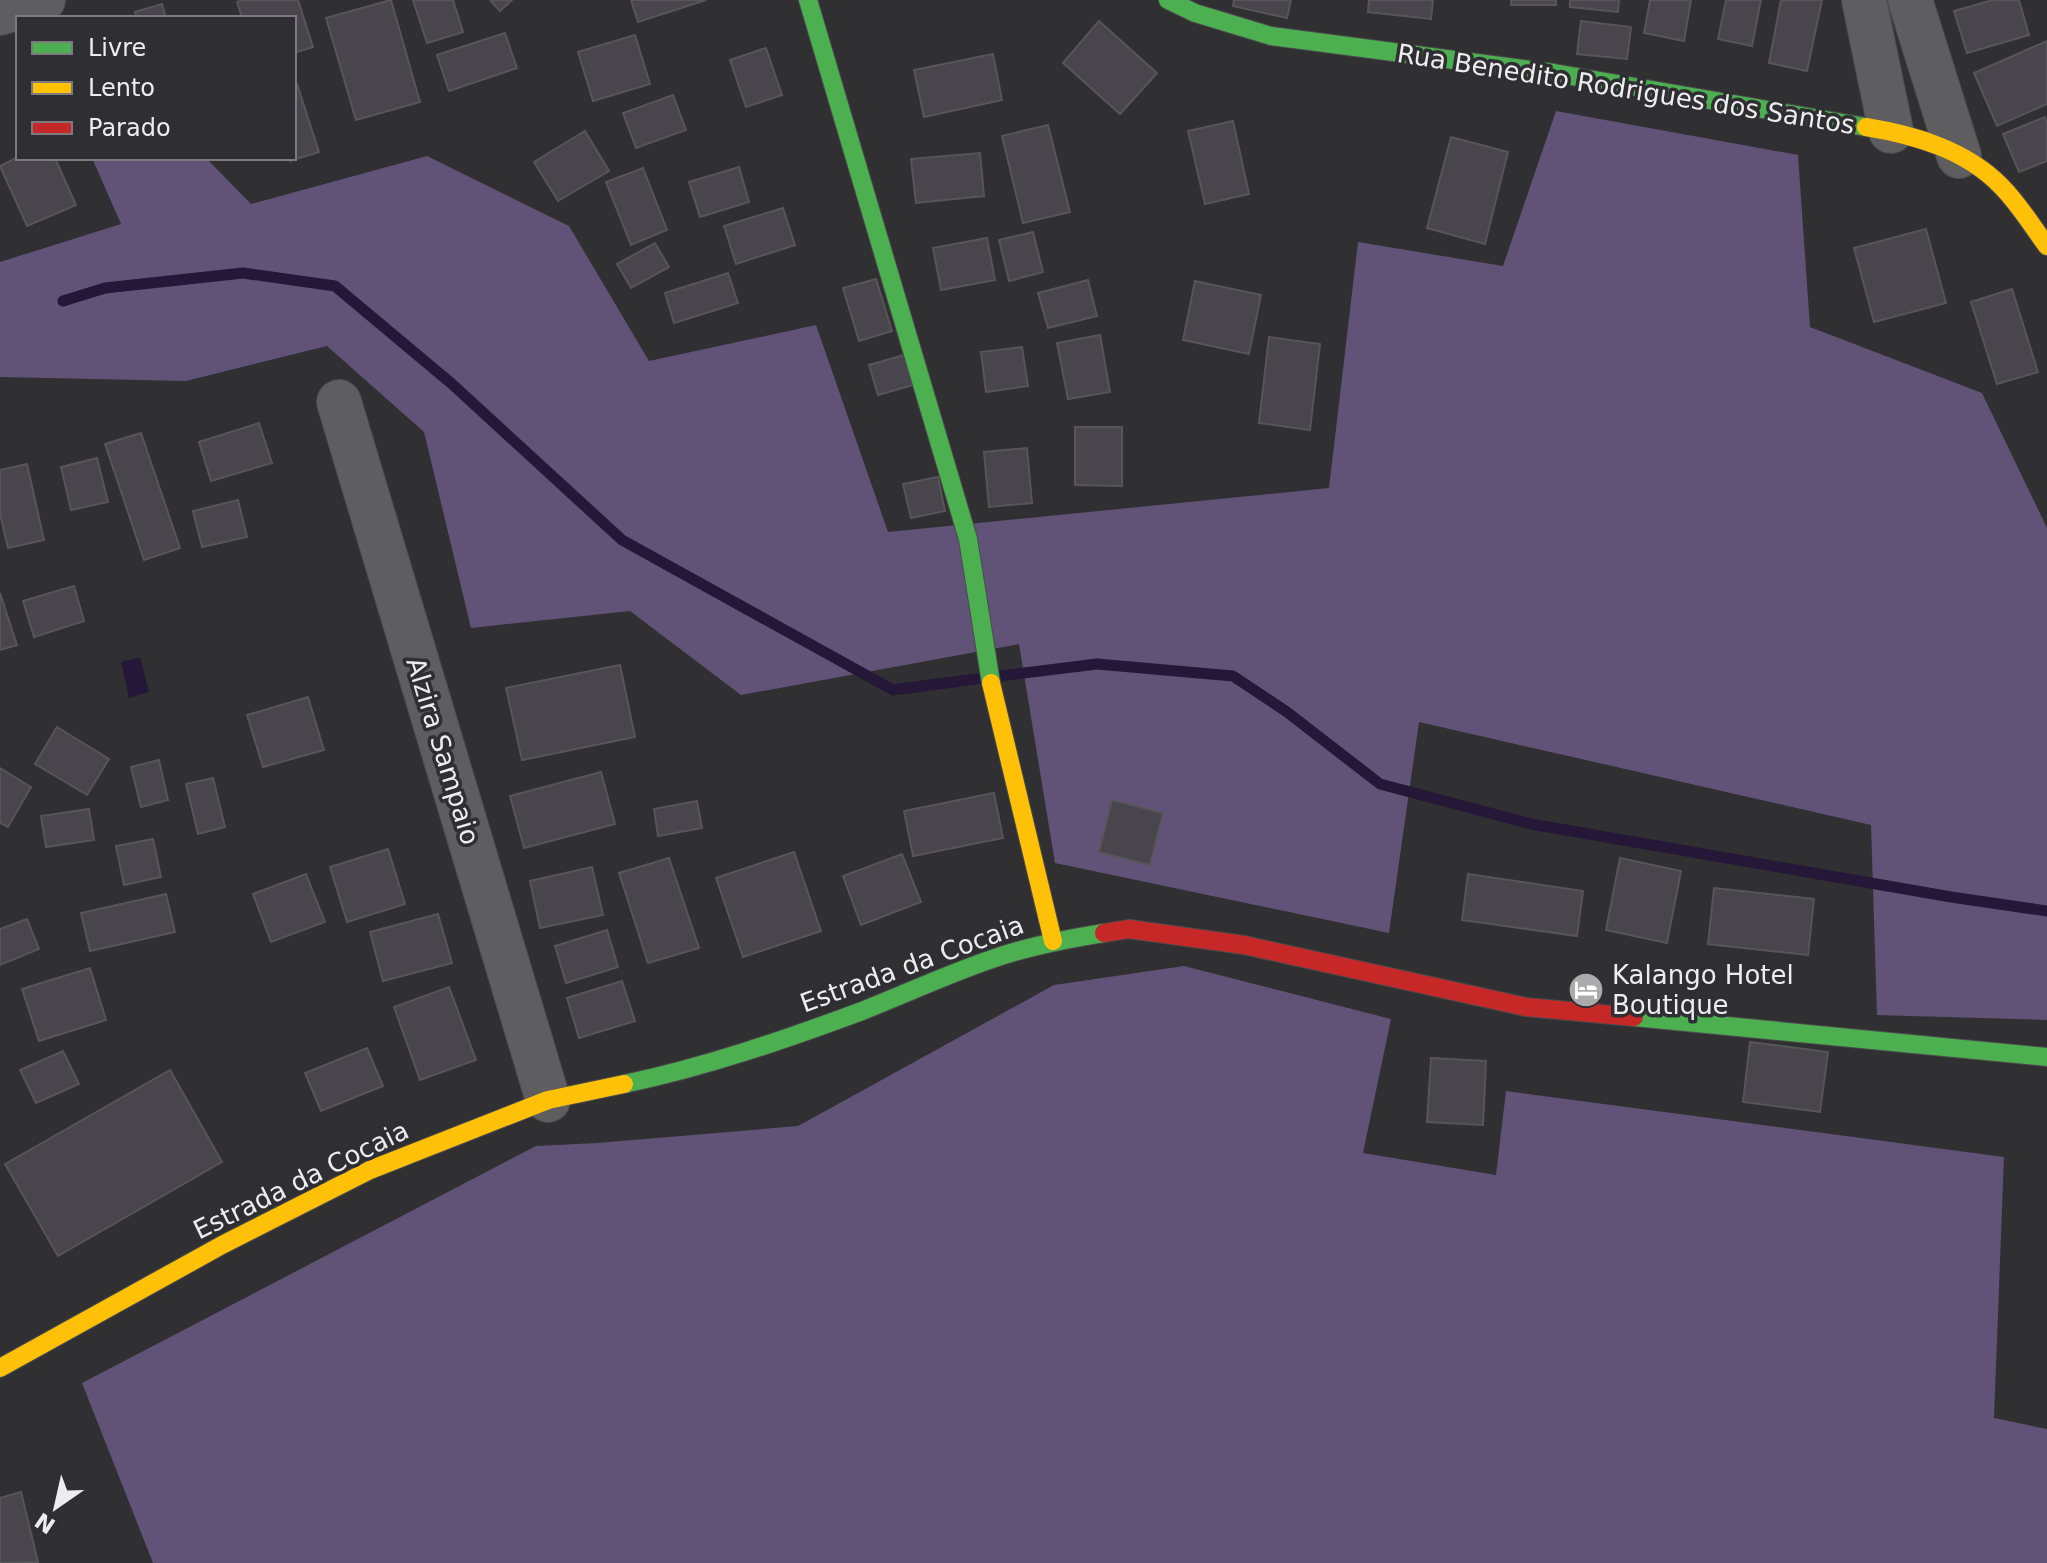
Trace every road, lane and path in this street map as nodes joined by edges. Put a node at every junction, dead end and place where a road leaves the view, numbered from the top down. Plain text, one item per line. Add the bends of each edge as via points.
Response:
1 (43, 0) edge
2 (808, 0) edge
3 (1168, 0) edge
4 (1864, 0) edge
5 (1910, 0) edge
6 (0, 13) edge
7 (1891, 131) junction
8 (1959, 156) junction
9 (2047, 246) edge
10 (339, 402) dead end
11 (1053, 941) junction
12 (2047, 1057) edge
13 (548, 1100) junction
14 (2, 1361) edge

1 - 6 street
2 - 11 street via 968,539 990,678
3 - 7 street, Rua Benedito Rodrigues dos Santos via 1271,36 1554,73
4 - 7 street
5 - 8 street
7 - 8 street, Rua Benedito Rodrigues dos Santos via 1936,143
8 - 9 street, Rua Benedito Rodrigues dos Santos via 2001,186
10 - 13 street, Alzira Sampaio
11 - 12 street, Estrada da Cocaia via 1129,929 1244,945 1526,1007
11 - 13 street, Estrada da Cocaia via 991,959 772,1044 671,1074
13 - 14 street, Estrada da Cocaia via 370,1170

